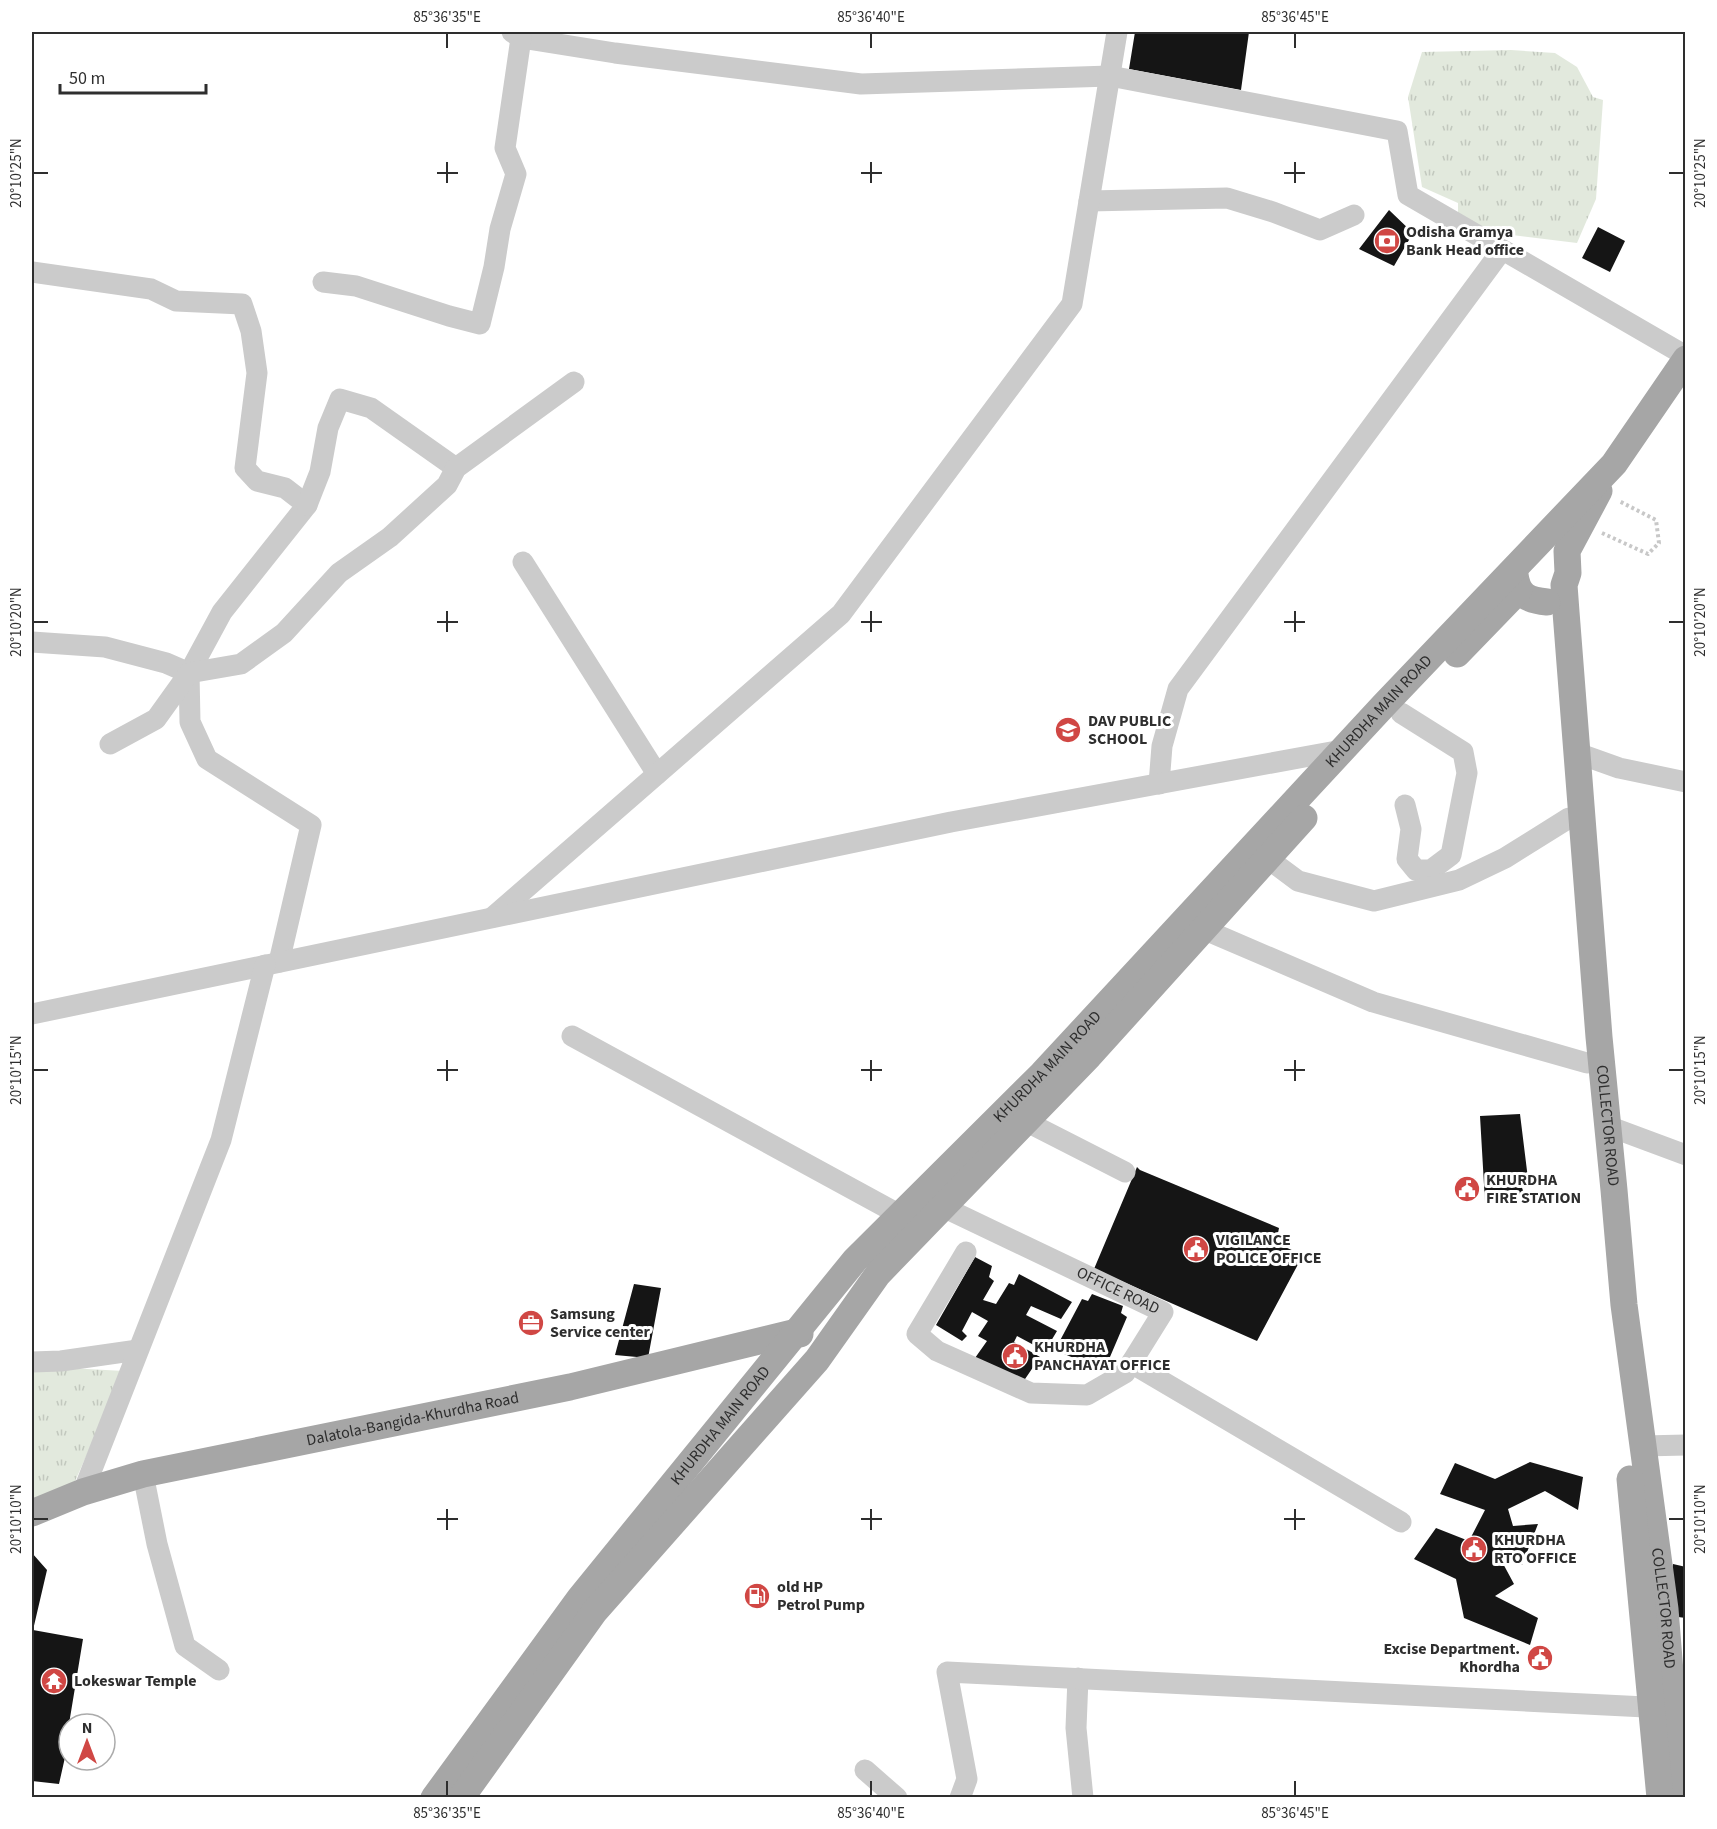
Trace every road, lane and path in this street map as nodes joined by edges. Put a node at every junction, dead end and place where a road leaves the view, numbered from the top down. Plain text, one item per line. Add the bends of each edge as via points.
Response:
1 (1117, 32) edge
2 (517, 35) edge
3 (1110, 76) junction
4 (1089, 201) junction
5 (1354, 215) dead end
6 (1502, 250) junction
7 (32, 272) edge
8 (323, 282) dead end
9 (1686, 357) edge
10 (574, 382) dead end
11 (1614, 464) junction
12 (456, 468) junction
13 (1611, 497) dead end
14 (308, 505) junction
15 (1581, 524) junction
16 (1537, 543) junction
17 (1566, 551) junction
18 (523, 562) dead end
19 (1518, 562) junction
20 (1519, 590) junction
21 (1556, 594) junction
22 (32, 642) edge
23 (189, 673) junction
24 (1401, 713) junction
25 (110, 744) dead end
26 (1342, 750) junction
27 (1577, 753) junction
28 (657, 774) junction
29 (1686, 782) edge
30 (1159, 784) junction
31 (1405, 805) dead end
32 (1569, 818) junction
33 (1267, 858) junction
34 (491, 918) junction
35 (1203, 929) junction
36 (272, 964) junction
37 (32, 1014) edge
38 (572, 1036) dead end
39 (1587, 1063) junction
40 (1025, 1121) junction
41 (1608, 1126) junction
42 (1686, 1155) edge
43 (1125, 1172) dead end
44 (1606, 1191) junction
45 (943, 1207) junction
46 (900, 1215) junction
47 (966, 1252) dead end
48 (796, 1332) junction
49 (138, 1350) junction
50 (824, 1350) junction
51 (32, 1362) edge
52 (1131, 1363) junction
53 (1686, 1444) edge
54 (1643, 1446) junction
55 (143, 1474) junction
56 (83, 1492) junction
57 (32, 1513) edge
58 (1401, 1522) dead end
59 (219, 1670) dead end
60 (1078, 1678) junction
61 (1662, 1708) junction
62 (865, 1770) dead end
63 (434, 1797) edge
64 (461, 1797) edge
65 (897, 1797) edge
66 (960, 1797) edge
67 (1083, 1797) edge
68 (1660, 1797) edge
69 (1680, 1797) edge

1 - 3 street
2 - 3 street via 615,54 861,84
2 - 8 street via 505,148 516,174 480,324 356,286
3 - 4 street
3 - 6 street via 1396,131 1407,195
4 - 5 street via 1227,198 1320,230
4 - 28 street via 1072,304 841,614
6 - 9 street
6 - 30 street via 1178,688 1162,746
7 - 14 street via 151,289 176,301 242,304 251,331 257,373 244,468 257,481 285,488
9 - 11 main road, KHURDHA MAIN ROAD
10 - 12 street
11 - 15 main road, COLLECTOR ROAD
11 - 16 main road, KHURDHA MAIN ROAD
12 - 14 street via 371,408 340,399 328,428 320,472
12 - 23 street via 447,485 390,537 339,573 284,633 241,664
13 - 15 path via 1656,520 1659,543 1648,554
14 - 23 street via 222,612
15 - 17 main road, COLLECTOR ROAD
16 - 17 main road via 1553,544
16 - 19 main road, KHURDHA MAIN ROAD
17 - 21 main road, COLLECTOR ROAD via 1568,573
18 - 28 street
19 - 20 main road via 1515,577
19 - 26 main road, KHURDHA MAIN ROAD
20 - 21 main road via 1530,600
20 - 24 main road, KHURDHA MAIN ROAD
21 - 27 main road, COLLECTOR ROAD
21 - 32 main road, COLLECTOR ROAD
22 - 23 street via 105,646
23 - 25 street via 156,719
23 - 36 street via 190,722 207,759 311,825
24 - 31 street via 1463,752 1467,773 1451,855 1431,870 1416,870 1407,859 1411,829
24 - 33 main road, KHURDHA MAIN ROAD
26 - 30 street
26 - 46 main road, KHURDHA MAIN ROAD via 1042,1074
27 - 29 street via 1619,768
27 - 41 main road, COLLECTOR ROAD
28 - 34 street
30 - 34 street via 951,822
32 - 33 street via 1459,880 1374,901 1298,881
32 - 39 main road, COLLECTOR ROAD
33 - 35 main road, KHURDHA MAIN ROAD
34 - 36 street
35 - 39 street via 1373,1002
35 - 40 main road, KHURDHA MAIN ROAD
36 - 37 street
36 - 49 street via 221,1140
38 - 46 street
39 - 44 main road, COLLECTOR ROAD
40 - 43 street
40 - 45 main road, KHURDHA MAIN ROAD
41 - 42 street
41 - 44 main road, COLLECTOR ROAD
44 - 54 main road, COLLECTOR ROAD
44 - 61 main road, COLLECTOR ROAD
45 - 50 main road, KHURDHA MAIN ROAD via 878,1274
45 - 52 street, OFFICE ROAD via 1163,1312
46 - 48 main road, KHURDHA MAIN ROAD via 855,1260
47 - 52 street, OFFICE ROAD via 917,1334 937,1351 1031,1393 1087,1395 1125,1373
48 - 50 main road
48 - 55 main road, Dalatola-Bangida-Khurdha Road via 570,1387
48 - 63 main road, KHURDHA MAIN ROAD via 580,1598
49 - 51 street
49 - 56 street
50 - 64 main road, KHURDHA MAIN ROAD via 595,1611
52 - 58 street
53 - 54 street
54 - 61 main road, COLLECTOR ROAD via 1665,1609
55 - 56 main road, Dalatola-Bangida-Khurdha Road
55 - 59 street via 185,1646
56 - 57 main road, Dalatola-Bangida-Khurdha Road
60 - 61 street
60 - 66 street via 947,1672 967,1779
60 - 67 street via 1076,1728
61 - 68 main road, COLLECTOR ROAD
61 - 69 main road, COLLECTOR ROAD
62 - 65 street

